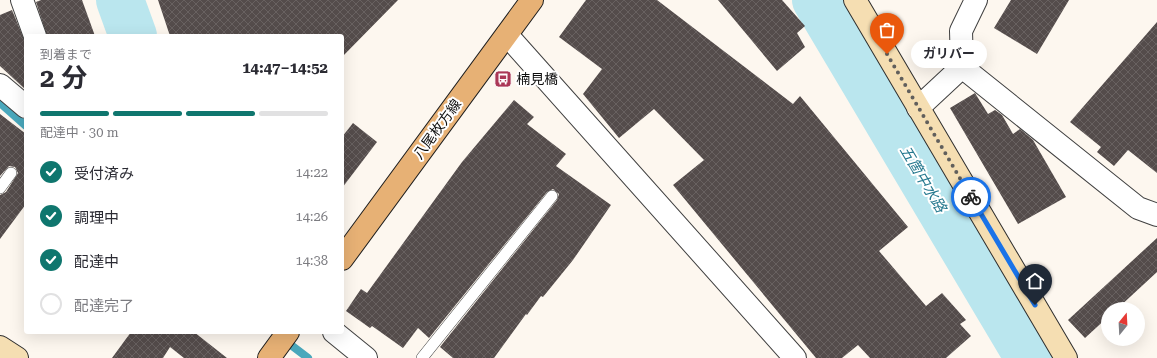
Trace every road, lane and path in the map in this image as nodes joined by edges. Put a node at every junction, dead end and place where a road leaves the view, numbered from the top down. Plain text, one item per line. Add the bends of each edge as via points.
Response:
1 (22, 0) edge
2 (532, 0) edge
3 (855, 0) edge
4 (976, 0) edge
5 (34, 34) edge
6 (507, 35) junction
7 (962, 67) junction
8 (0, 85) edge
9 (24, 105) edge
10 (918, 108) junction
11 (11, 173) dead end
12 (0, 188) edge
13 (552, 196) dead end
14 (1157, 215) edge
15 (344, 256) edge
16 (287, 334) edge
17 (336, 334) edge
18 (0, 347) edge
19 (271, 355) edge
20 (17, 358) edge
21 (366, 358) edge
22 (422, 358) edge
23 (795, 358) edge
24 (1066, 358) edge

1 - 5 street
2 - 6 main road, 八尾枚方線
3 - 10 main road
4 - 7 street via 961,31
6 - 15 main road, 八尾枚方線
6 - 23 street
7 - 10 street
7 - 14 street via 1138,208
8 - 9 street
10 - 24 main road
11 - 12 lane
13 - 22 lane
16 - 19 main road
17 - 21 street
18 - 20 main road

